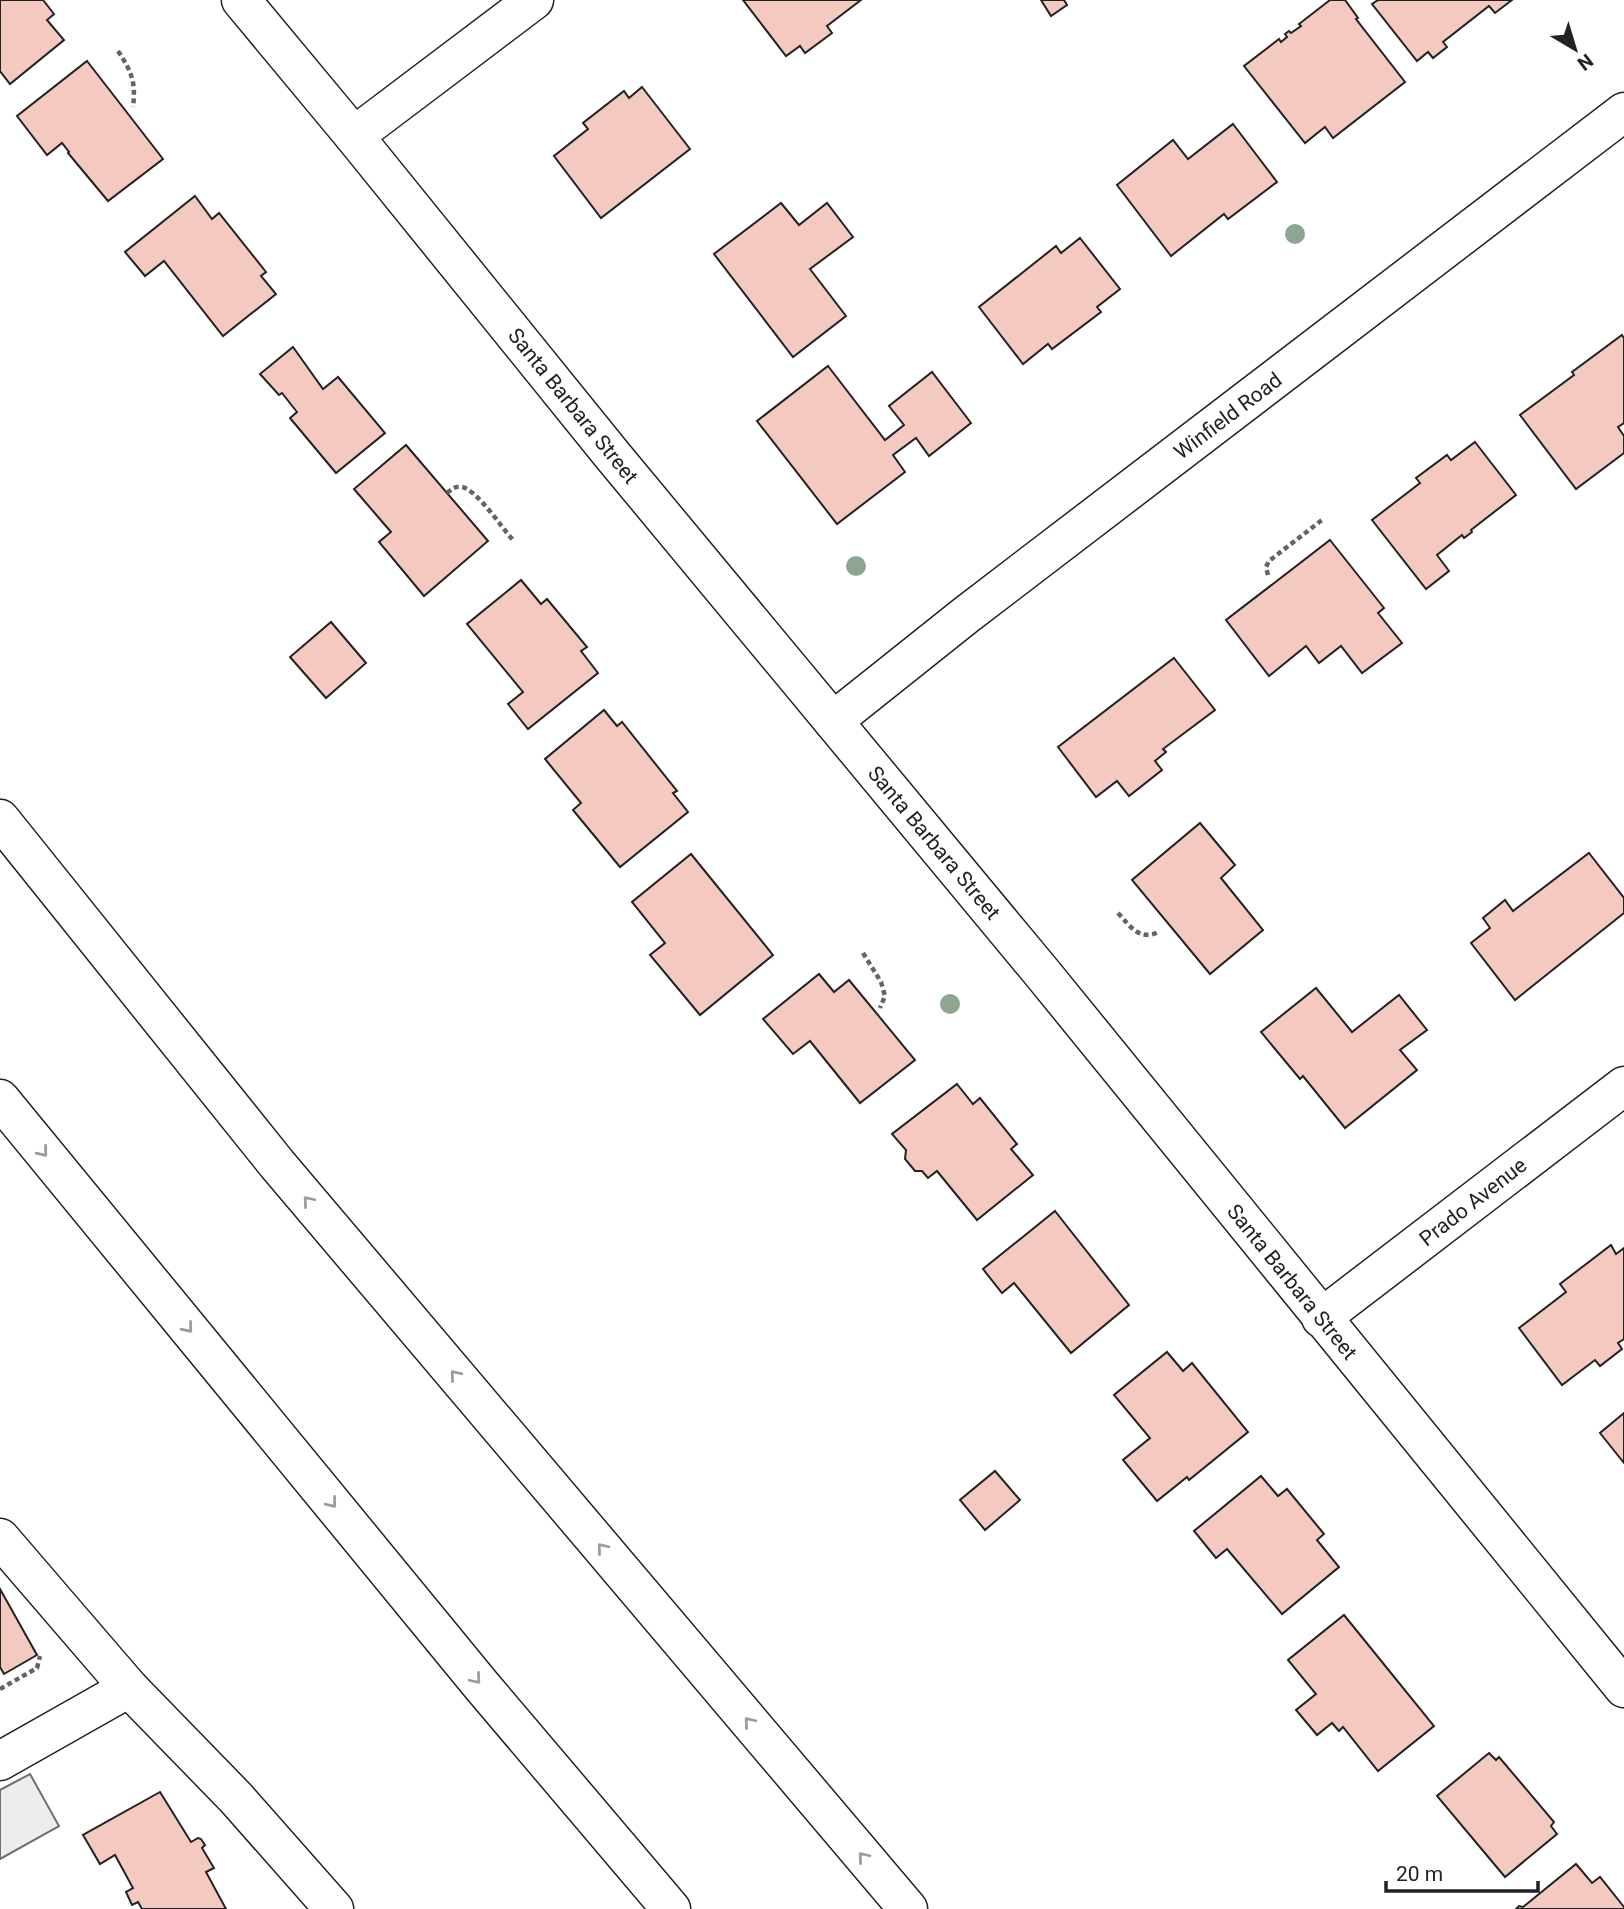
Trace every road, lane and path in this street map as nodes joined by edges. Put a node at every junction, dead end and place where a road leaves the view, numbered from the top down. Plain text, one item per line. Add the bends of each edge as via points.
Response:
1 (241, 0) edge
2 (534, 0) edge
3 (118, 51) dead end
4 (133, 107) dead end
5 (1624, 112) edge
6 (354, 136) junction
7 (447, 493) dead end
8 (1322, 520) dead end
9 (513, 540) dead end
10 (1268, 575) dead end
11 (833, 721) junction
12 (0, 819) edge
13 (1118, 913) dead end
14 (1159, 932) dead end
15 (863, 953) dead end
16 (880, 1008) dead end
17 (1624, 1086) edge
18 (0, 1099) edge
19 (1321, 1318) junction
20 (0, 1538) edge
21 (129, 1688) junction
22 (1624, 1688) edge
23 (0, 1760) edge
24 (334, 1909) edge
25 (671, 1909) edge
26 (908, 1909) edge

1 - 6 main road, Santa Barbara Street
2 - 6 main road
3 - 4 path via 133,78
5 - 11 main road, Winfield Road
6 - 11 main road, Santa Barbara Street
7 - 9 path via 466,488
8 - 10 path via 1269,561
11 - 19 main road, Santa Barbara Street
26 -> 12 main road via 277,1164
13 - 14 path via 1139,934 1149,937
15 - 16 path via 881,982 885,996
17 - 19 main road, Prado Avenue
18 -> 25 main road
19 - 22 main road, Santa Barbara Street
20 - 21 main road
21 - 23 main road
21 - 24 main road via 236,1798

